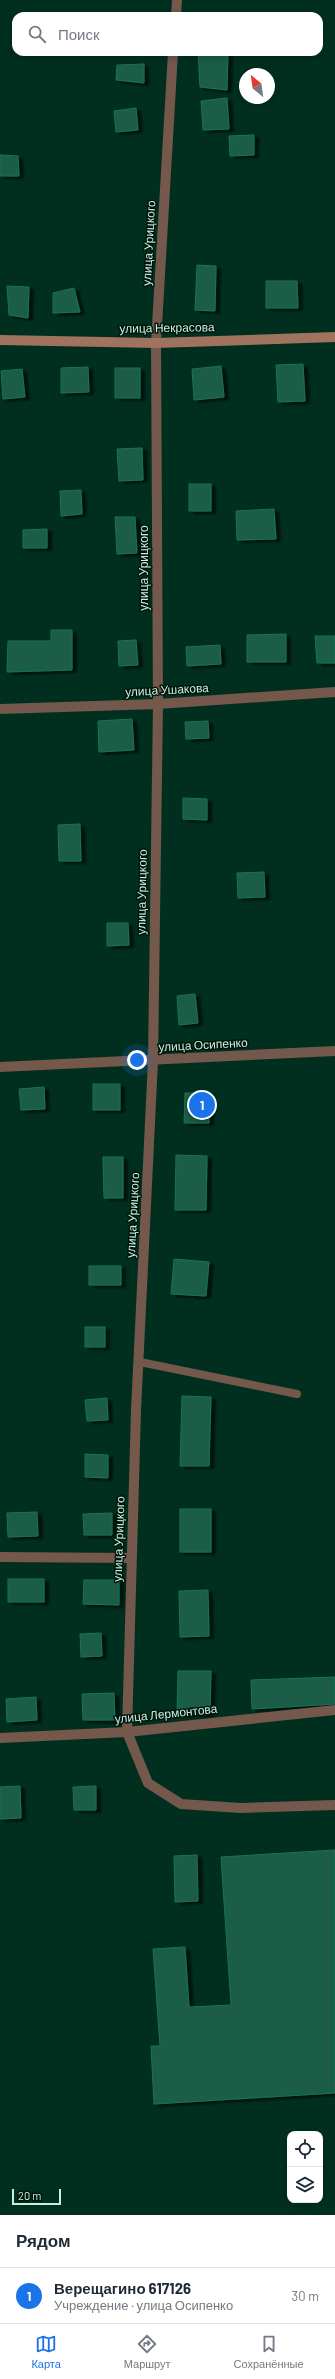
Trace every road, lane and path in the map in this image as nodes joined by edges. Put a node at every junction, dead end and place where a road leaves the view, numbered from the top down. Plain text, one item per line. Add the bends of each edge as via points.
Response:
1 (176, 0) edge
2 (176, 12) edge
3 (173, 56) edge
4 (335, 336) edge
5 (0, 340) edge
6 (156, 343) junction
7 (335, 692) edge
8 (158, 704) junction
9 (0, 709) edge
10 (335, 1051) edge
11 (153, 1061) junction
12 (0, 1067) edge
13 (140, 1362) junction
14 (297, 1394) dead end
15 (0, 1557) edge
16 (131, 1558) junction
17 (335, 1710) edge
18 (127, 1732) junction
19 (0, 1738) edge
20 (335, 1805) edge

1 - 2 street
3 - 6 street, улица Урицкого
4 - 6 street, улица Некрасова
5 - 6 street, улица Некрасова
6 - 8 street, улица Урицкого
7 - 8 street, улица Ушакова
8 - 9 street, улица Ушакова
8 - 11 street, улица Урицкого
10 - 11 street, улица Осипенко
11 - 12 street, улица Осипенко
11 - 13 street, улица Урицкого
13 - 14 lane
13 - 16 street, улица Урицкого
15 - 16 street
16 - 18 street, улица Урицкого
17 - 18 street, улица Лермонтова
18 - 19 street, улица Лермонтова
18 - 20 street via 148,1783 180,1804 240,1808

